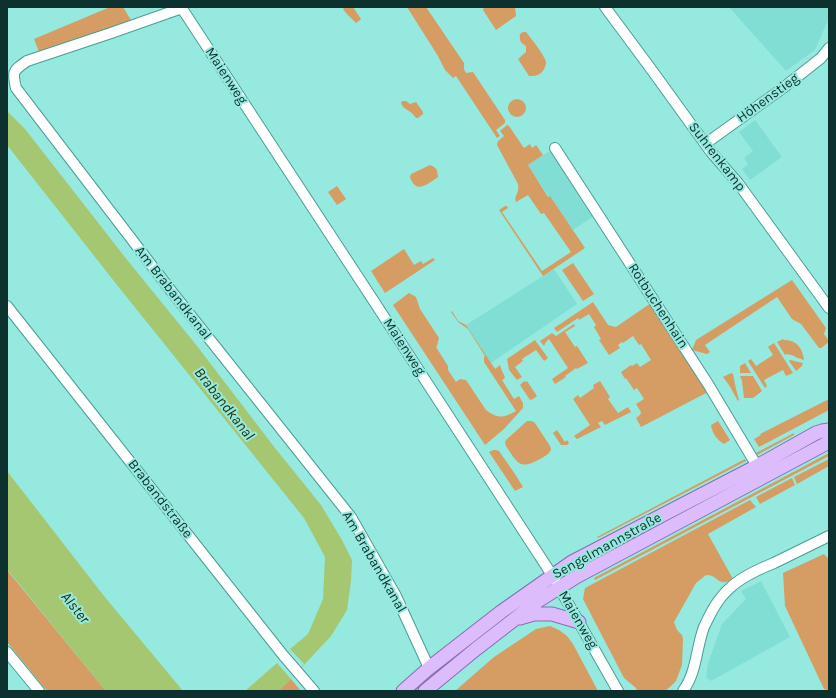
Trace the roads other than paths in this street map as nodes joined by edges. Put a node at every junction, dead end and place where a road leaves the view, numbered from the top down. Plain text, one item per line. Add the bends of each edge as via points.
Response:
1 (182, 7) edge
2 (605, 7) edge
3 (829, 48) edge
4 (705, 144) junction
5 (555, 148) dead end
6 (826, 297) edge
7 (7, 306) edge
8 (829, 308) edge
9 (829, 430) edge
10 (829, 442) edge
11 (758, 466) junction
12 (829, 536) edge
13 (552, 575) junction
14 (560, 587) junction
15 (516, 619) junction
16 (579, 622) junction
17 (7, 652) edge
18 (429, 668) junction
19 (39, 691) edge
20 (314, 691) edge
21 (403, 691) edge
22 (425, 691) edge
23 (618, 691) edge
24 (683, 691) edge

1 - 13 street, Maienweg
1 - 18 street, Am Brabandkanal via 26,61 13,75 16,88 172,292 351,517 396,596
2 - 4 street, Suhrenkamp
3 - 4 street, Höhenstieg via 821,58 784,88
4 - 6 street, Suhrenkamp
5 - 11 street, Rotbuchenhain via 712,389
6 - 8 street, Suhrenkamp
7 - 20 street, Brabandstraße
9 - 11 main road, Sengelmannstraße via 816,433
10 - 14 main road, Sengelmannstraße via 591,568
11 - 13 main road, Sengelmannstraße via 572,562
12 - 24 street via 762,568 732,586 713,608 704,629 691,676
13 - 14 street, Maienweg
13 - 18 main road, Sengelmannstraße
14 - 15 main road, Sengelmannstraße
14 - 16 street, Maienweg
15 - 16 main road via 534,614 552,614
15 - 22 main road, Sengelmannstraße
16 - 23 street, Maienweg
17 - 19 street
18 - 21 main road, Sengelmannstraße

